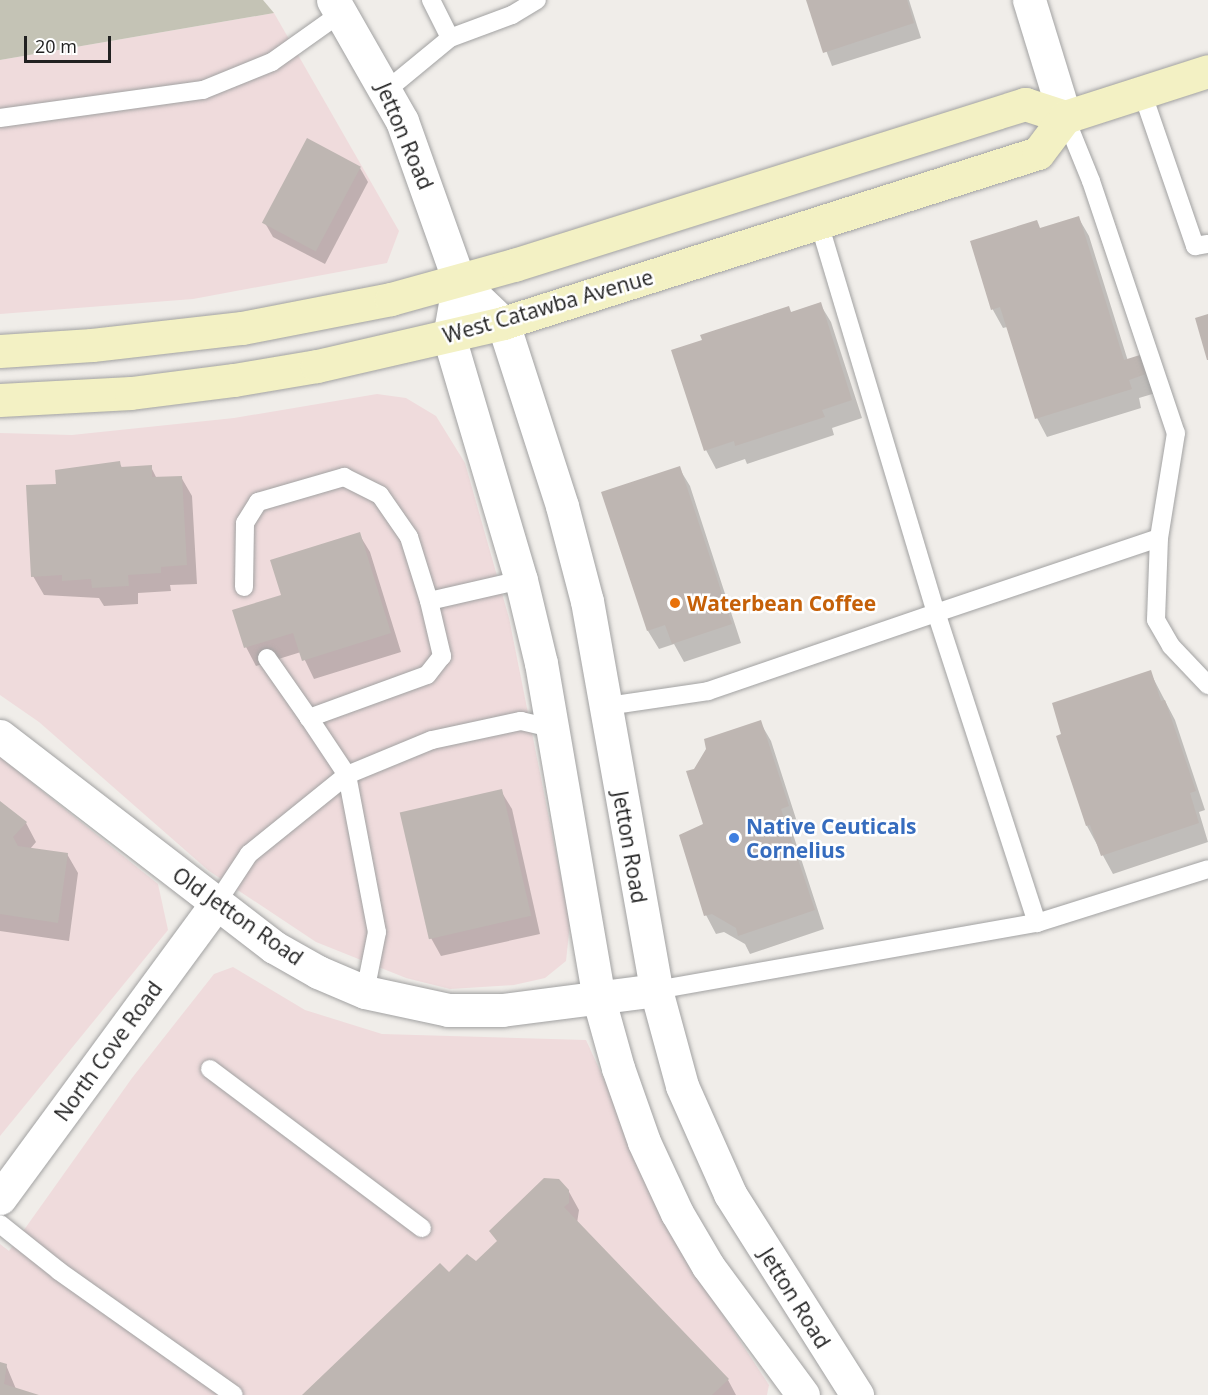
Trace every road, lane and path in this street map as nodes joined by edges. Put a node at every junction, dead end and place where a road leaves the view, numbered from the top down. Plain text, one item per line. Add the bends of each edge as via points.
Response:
1 (431, 0) edge
2 (537, 0) edge
3 (1029, 0) edge
4 (337, 7) edge
5 (450, 38) junction
6 (1208, 70) edge
7 (387, 90) junction
8 (1142, 92) junction
9 (1065, 117) junction
10 (0, 118) edge
11 (819, 224) junction
12 (1208, 244) edge
13 (459, 281) junction
14 (503, 323) junction
15 (449, 337) junction
16 (0, 351) edge
17 (0, 400) edge
18 (1159, 538) junction
19 (521, 580) junction
20 (244, 587) dead end
21 (429, 601) junction
22 (936, 613) junction
23 (267, 658) dead end
24 (1208, 685) edge
25 (607, 706) junction
26 (309, 718) junction
27 (552, 728) junction
28 (0, 736) edge
29 (347, 775) junction
30 (1208, 869) edge
31 (216, 904) junction
32 (1037, 923) junction
33 (656, 990) junction
34 (365, 992) junction
35 (599, 1000) junction
36 (210, 1069) dead end
37 (0, 1198) edge
38 (0, 1224) edge
39 (422, 1228) dead end
40 (234, 1395) edge
41 (803, 1395) edge
42 (856, 1395) edge

1 - 5 lane
2 - 5 lane via 513,15
3 - 9 street
4 - 7 street, Jetton Road
4 - 10 lane via 272,62 203,90
5 - 7 lane
6 - 8 main road
7 - 13 street, Jetton Road via 402,121
8 - 9 main road
8 - 12 lane via 1195,246
9 - 11 main road, West Catawba Avenue via 1038,153
9 - 13 main road via 1025,104
9 - 18 lane via 1091,181 1176,433
11 - 14 main road, West Catawba Avenue
11 - 22 lane
13 - 14 street, Jetton Road
13 - 15 street, Jetton Road
13 - 16 main road via 242,328
14 - 15 main road, West Catawba Avenue
14 - 25 street, Jetton Road via 562,506 587,601
15 - 17 main road, West Catawba Avenue via 234,380 131,393
15 - 19 street, Jetton Road
18 - 22 lane
18 - 24 lane via 1156,620 1170,646
19 - 21 lane
19 - 27 street, Jetton Road
20 - 21 lane via 245,523 258,502 344,477 380,495 410,537
21 - 26 lane via 442,656 428,675
22 - 25 lane via 708,691
22 - 32 lane
23 - 26 lane
25 - 33 street, Jetton Road
26 - 29 lane
27 - 29 lane via 521,721 432,740
27 - 35 street, Jetton Road
28 - 31 street, Old Jetton Road
29 - 31 lane via 249,854
29 - 34 lane via 377,932
30 - 32 lane
31 - 34 street, Old Jetton Road via 274,947
31 - 37 street, North Cove Road
32 - 33 lane
33 - 35 street, Old Jetton Road
33 - 42 street, Jetton Road via 682,1086 712,1158 771,1262
34 - 35 street, Old Jetton Road via 448,1010 502,1010
35 - 41 street, Jetton Road via 644,1142 677,1213 708,1266
36 - 39 lane
38 - 40 lane via 58,1271

